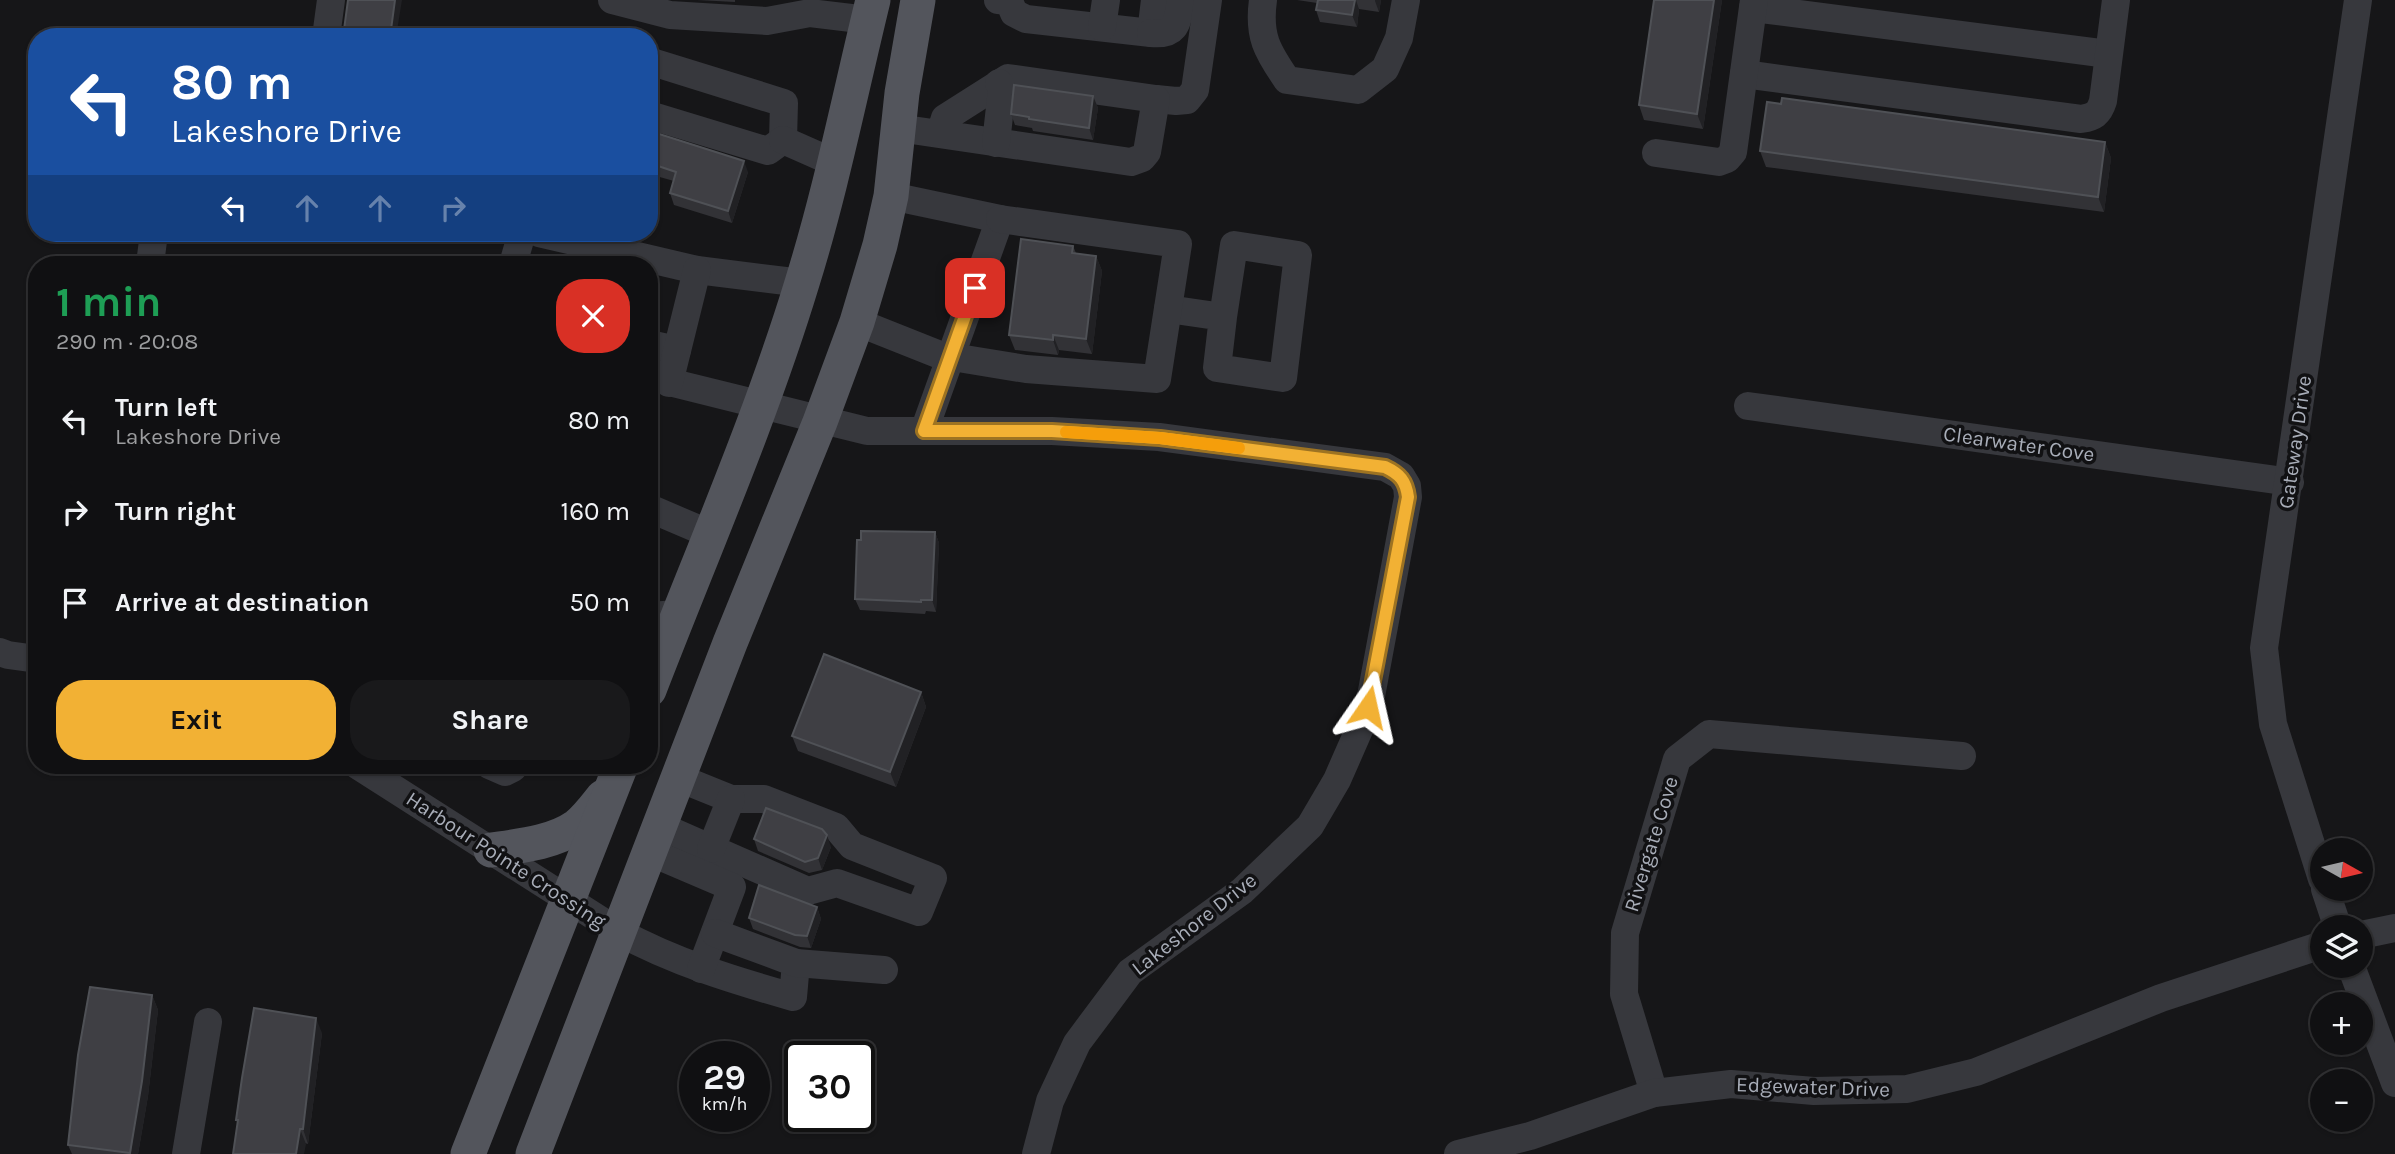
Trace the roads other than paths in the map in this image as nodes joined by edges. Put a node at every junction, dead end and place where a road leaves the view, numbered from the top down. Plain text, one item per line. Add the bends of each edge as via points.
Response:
1 (331, 0) edge
2 (612, 0) edge
3 (918, 0) edge
4 (1005, 0) edge
5 (1155, 0) edge
6 (1181, 0) edge
7 (1208, 0) edge
8 (1264, 0) edge
9 (1406, 0) edge
10 (2116, 0) edge
11 (2358, 0) edge
12 (1754, 4) edge
13 (769, 10) edge
14 (870, 10) edge
15 (1104, 14) edge
16 (327, 28) edge
17 (1151, 33) junction
18 (2108, 54) junction
19 (658, 64) edge
20 (1744, 74) junction
21 (999, 83) junction
22 (1156, 99) junction
23 (658, 118) edge
24 (898, 128) junction
25 (940, 134) junction
26 (783, 139) junction
27 (996, 143) junction
28 (1656, 153) dead end
29 (835, 163) junction
30 (891, 196) junction
31 (1000, 219) junction
32 (578, 242) edge
33 (638, 256) edge
34 (658, 261) edge
35 (697, 270) junction
36 (802, 283) junction
37 (1168, 309) junction
38 (1223, 317) junction
39 (857, 322) junction
40 (658, 346) edge
41 (677, 350) junction
42 (950, 357) junction
43 (659, 380) edge
44 (760, 406) junction
45 (1748, 406) dead end
46 (820, 422) junction
47 (924, 431) junction
48 (2290, 482) junction
49 (658, 513) edge
50 (710, 534) junction
51 (664, 615) edge
52 (658, 636) edge
53 (0, 652) edge
54 (28, 658) edge
55 (1962, 755) dead end
56 (371, 774) edge
57 (617, 774) edge
58 (679, 778) junction
59 (731, 799) junction
60 (655, 839) junction
61 (2310, 841) edge
62 (852, 846) junction
63 (711, 849) junction
64 (491, 850) junction
65 (837, 883) junction
66 (569, 899) junction
67 (2395, 928) edge
68 (619, 932) junction
69 (715, 933) junction
70 (2373, 933) edge
71 (2310, 949) edge
72 (796, 963) junction
73 (701, 969) junction
74 (884, 970) dead end
75 (2356, 978) edge
76 (208, 1022) dead end
77 (2395, 1083) edge
78 (1654, 1093) junction
79 (186, 1154) edge
80 (468, 1154) edge
81 (533, 1154) edge
82 (1036, 1154) edge
83 (1458, 1154) edge

1 - 16 street
2 - 13 street via 670,15
3 - 24 main road
4 - 15 street via 1014,13 1026,19
5 - 17 street
6 - 17 street via 1174,29
7 - 22 street via 1195,90 1187,100
8 - 9 street via 1261,18 1268,52 1287,80 1358,90 1385,69 1399,38
10 - 18 street
11 - 48 street, Gateway Drive
12 - 18 street
12 - 20 street
13 - 14 street
14 - 29 main road
15 - 17 street
18 - 20 street via 2100,112 2081,119
19 - 26 street via 784,103
20 - 28 street via 1733,152 1727,159 1719,162
21 - 22 street via 1008,78
21 - 25 street via 945,118
21 - 27 street
22 - 27 street via 1147,152 1131,162
23 - 26 street via 768,151
24 - 25 street
24 - 30 main road
25 - 27 street
26 - 29 street
29 - 36 main road
30 - 31 street
30 - 39 main road
31 - 37 street via 1178,244
31 - 42 street
32 - 33 street
34 - 35 street
35 - 36 street
35 - 41 street
36 - 44 main road
37 - 38 street
37 - 42 street via 1157,379 1026,369
38 - 38 street via 1217,368 1283,379 1298,255 1234,245
39 - 42 street
39 - 46 main road
40 - 41 street
41 - 43 street
42 - 47 street
43 - 44 street, Lakeshore Drive
44 - 46 street, Lakeshore Drive
44 - 50 main road
45 - 48 street, Clearwater Cove
46 - 47 street, Lakeshore Drive via 867,432
46 - 58 main road
47 - 82 street, Lakeshore Drive via 1052,431 1160,438 1385,467 1401,476 1407,486 1400,546 1368,707 1337,780 1310,826 1242,891 1130,972 1077,1043 1050,1101
48 - 61 street, Gateway Drive via 2264,648 2273,724
49 - 50 street
50 - 51 main road
51 - 52 main road
53 - 54 street
55 - 78 street, Rivergate Cove via 1709,734 1677,759 1625,933 1624,993
56 - 64 street, Harbour Pointe Crossing
57 - 64 main road via 592,811 569,831
57 - 66 main road
58 - 59 street
58 - 60 main road
59 - 62 street via 764,799 812,817 836,827
59 - 63 street
60 - 63 street
60 - 68 main road
60 - 69 street via 732,887
62 - 65 street
62 - 65 street via 933,878 924,901 919,912
63 - 65 street via 808,891
64 - 66 street, Harbour Pointe Crossing
66 - 68 street, Harbour Pointe Crossing
66 - 80 main road
67 - 70 street
68 - 73 street, Harbour Pointe Crossing
68 - 81 main road
69 - 72 street
69 - 73 street
71 - 78 street, Edgewater Drive via 2161,998 1976,1072 1907,1089 1814,1091 1731,1084
72 - 73 street, Harbour Pointe Crossing via 793,997
72 - 74 street
75 - 77 street
76 - 79 street
78 - 83 street, Edgewater Drive via 1530,1136

